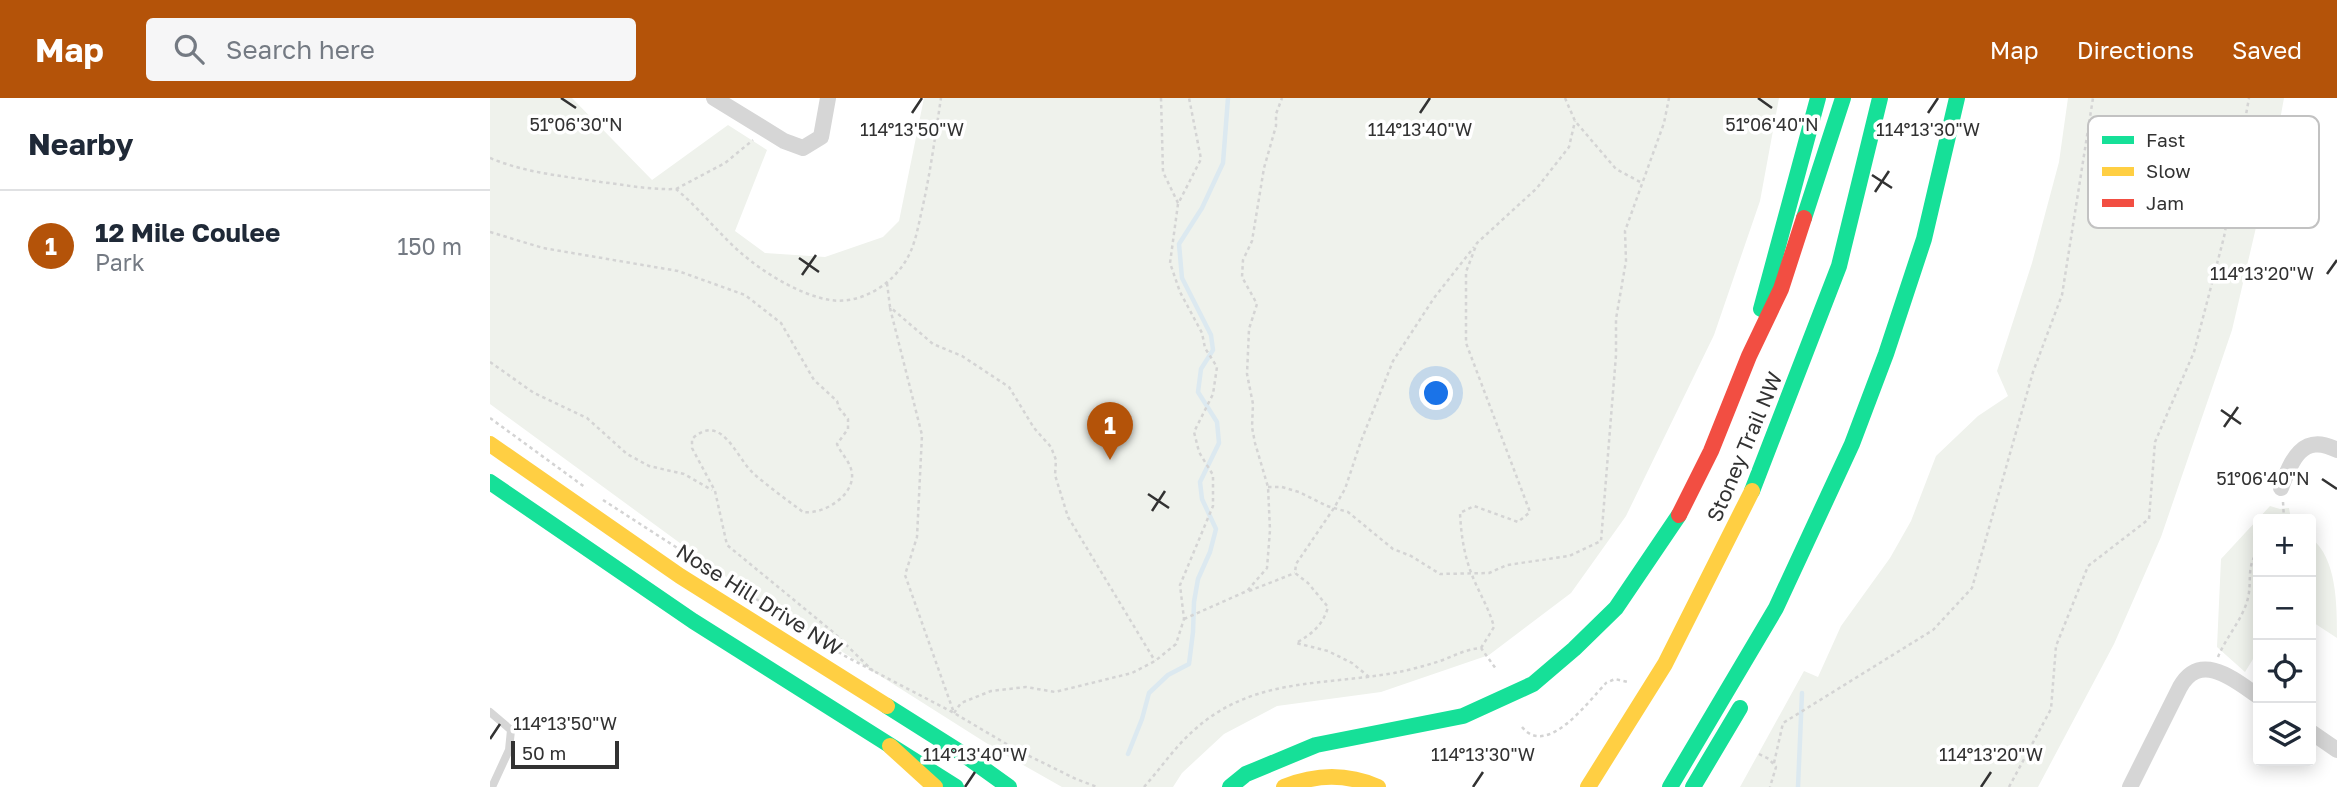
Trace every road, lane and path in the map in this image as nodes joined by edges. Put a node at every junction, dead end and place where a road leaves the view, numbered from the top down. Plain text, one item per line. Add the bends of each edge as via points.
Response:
1 (714, 98) edge
2 (828, 98) edge
3 (941, 98) edge
4 (1161, 98) edge
5 (1189, 98) edge
6 (1282, 98) edge
7 (1564, 98) edge
8 (1669, 98) edge
9 (1818, 98) edge
10 (1843, 98) edge
11 (1880, 98) edge
12 (1957, 98) edge
13 (2093, 98) edge
14 (2249, 98) edge
15 (2090, 116) edge
16 (2246, 116) edge
17 (1575, 121) junction
18 (764, 129) junction
19 (2088, 130) edge
20 (490, 158) edge
21 (1642, 183) junction
22 (676, 189) junction
23 (1178, 204) junction
24 (2226, 228) edge
25 (490, 232) edge
26 (1477, 243) junction
27 (887, 283) junction
28 (890, 307) junction
29 (1749, 356) junction
30 (490, 362) edge
31 (490, 418) edge
32 (490, 444) edge
33 (2337, 450) edge
34 (490, 482) edge
35 (586, 488) dead end
36 (1268, 488) junction
37 (2281, 488) dead end
38 (715, 491) junction
39 (597, 495) dead end
40 (1335, 508) junction
41 (2253, 560) edge
42 (1295, 573) junction
43 (1472, 575) junction
44 (1247, 591) junction
45 (1776, 608) junction
46 (1184, 619) junction
47 (1481, 649) junction
48 (1155, 661) junction
49 (1496, 669) dead end
50 (2214, 670) junction
51 (873, 671) junction
52 (1755, 674) dead end
53 (1369, 677) junction
54 (1628, 682) dead end
55 (2253, 693) edge
56 (1744, 700) dead end
57 (490, 712) edge
58 (954, 713) junction
59 (1522, 727) dead end
60 (2316, 735) edge
61 (890, 746) junction
62 (2337, 750) edge
63 (1759, 754) dead end
64 (1774, 763) junction
65 (492, 787) edge
66 (935, 787) edge
67 (956, 787) edge
68 (1009, 787) edge
69 (1097, 787) edge
70 (1144, 787) edge
71 (1230, 787) edge
72 (1284, 787) edge
73 (1378, 787) edge
74 (1588, 787) edge
75 (1670, 787) edge
76 (1693, 787) edge
77 (1770, 787) edge
78 (2009, 787) edge
79 (2130, 787) edge

1 - 18 street
2 - 18 street via 821,137 803,148
3 - 27 path via 911,252
4 - 23 path via 1164,172
5 - 23 path via 1201,159
6 - 36 path via 1242,277 1257,304 1249,330 1247,374 1252,427
7 - 17 path
8 - 21 path
9 - 29 main road
10 - 29 main road via 1781,289
11 - 74 main road, Stoney Trail NW via 1839,266 1756,482 1665,664
12 - 45 main road via 1923,239 1886,354 1852,444
13 - 15 path
14 - 16 path
17 - 21 path via 1616,169
17 - 26 path via 1569,147 1537,188
18 - 22 path via 725,163
19 - 64 path via 2062,295 2034,372 1972,588 1933,630 1783,723
20 - 22 path via 553,176
21 - 43 path via 1625,230 1601,541 1569,556
22 - 27 path via 741,253 812,295 831,300 860,298
23 - 46 path via 1170,263 1217,367 1213,394 1194,432 1199,452 1213,475 1213,506 1181,585
24 - 78 path via 2194,352 2155,442 2149,519 2088,566 2056,646 2051,709
25 - 38 path via 543,248 678,271 745,295 780,323 814,380 834,397 848,419 848,429 837,443 853,477 832,506 803,512 753,474 722,434 710,430 692,439 692,448
26 - 40 path via 1434,298 1394,361
26 - 43 path via 1466,272 1466,343 1530,512 1518,522 1474,506 1460,513
27 - 28 path
28 - 48 path via 933,344 962,356 1009,387 1051,447 1068,517
28 - 58 path via 922,435 917,537 905,575
29 - 71 main road via 1711,451 1669,531 1616,608 1533,684 1463,716 1316,745 1246,774
30 - 38 path via 534,393 587,418 627,454 649,466 684,474
31 - 35 path
32 - 68 main road, Nose Hill Drive NW via 680,576
33 - 37 street via 2321,444 2297,453
34 - 61 main road via 693,621
36 - 40 path via 1299,492
36 - 44 path via 1267,568
38 - 51 path via 727,545
39 - 51 path
40 - 42 path via 1296,564
40 - 43 path via 1348,512 1392,549 1440,574
41 - 50 path via 2245,608
42 - 44 path
42 - 53 path via 1328,607 1313,633 1296,643 1328,651
43 - 47 path via 1494,627
44 - 46 path
45 - 52 main road
45 - 75 main road
46 - 48 path via 1176,644
47 - 49 path
47 - 53 path
48 - 58 path via 1132,673 1055,692 1026,687 990,691 961,703
50 - 55 street
50 - 79 street via 2196,672 2183,681
51 - 58 path
53 - 70 path via 1292,684 1232,703 1191,733
54 - 59 path via 1615,679 1606,683 1551,735 1538,738
56 - 76 main road
57 - 65 lane via 511,730 509,750
58 - 69 path
60 - 62 street
61 - 66 main road
61 - 67 main road
63 - 64 path
64 - 77 path
72 - 73 main road via 1316,776 1347,776

